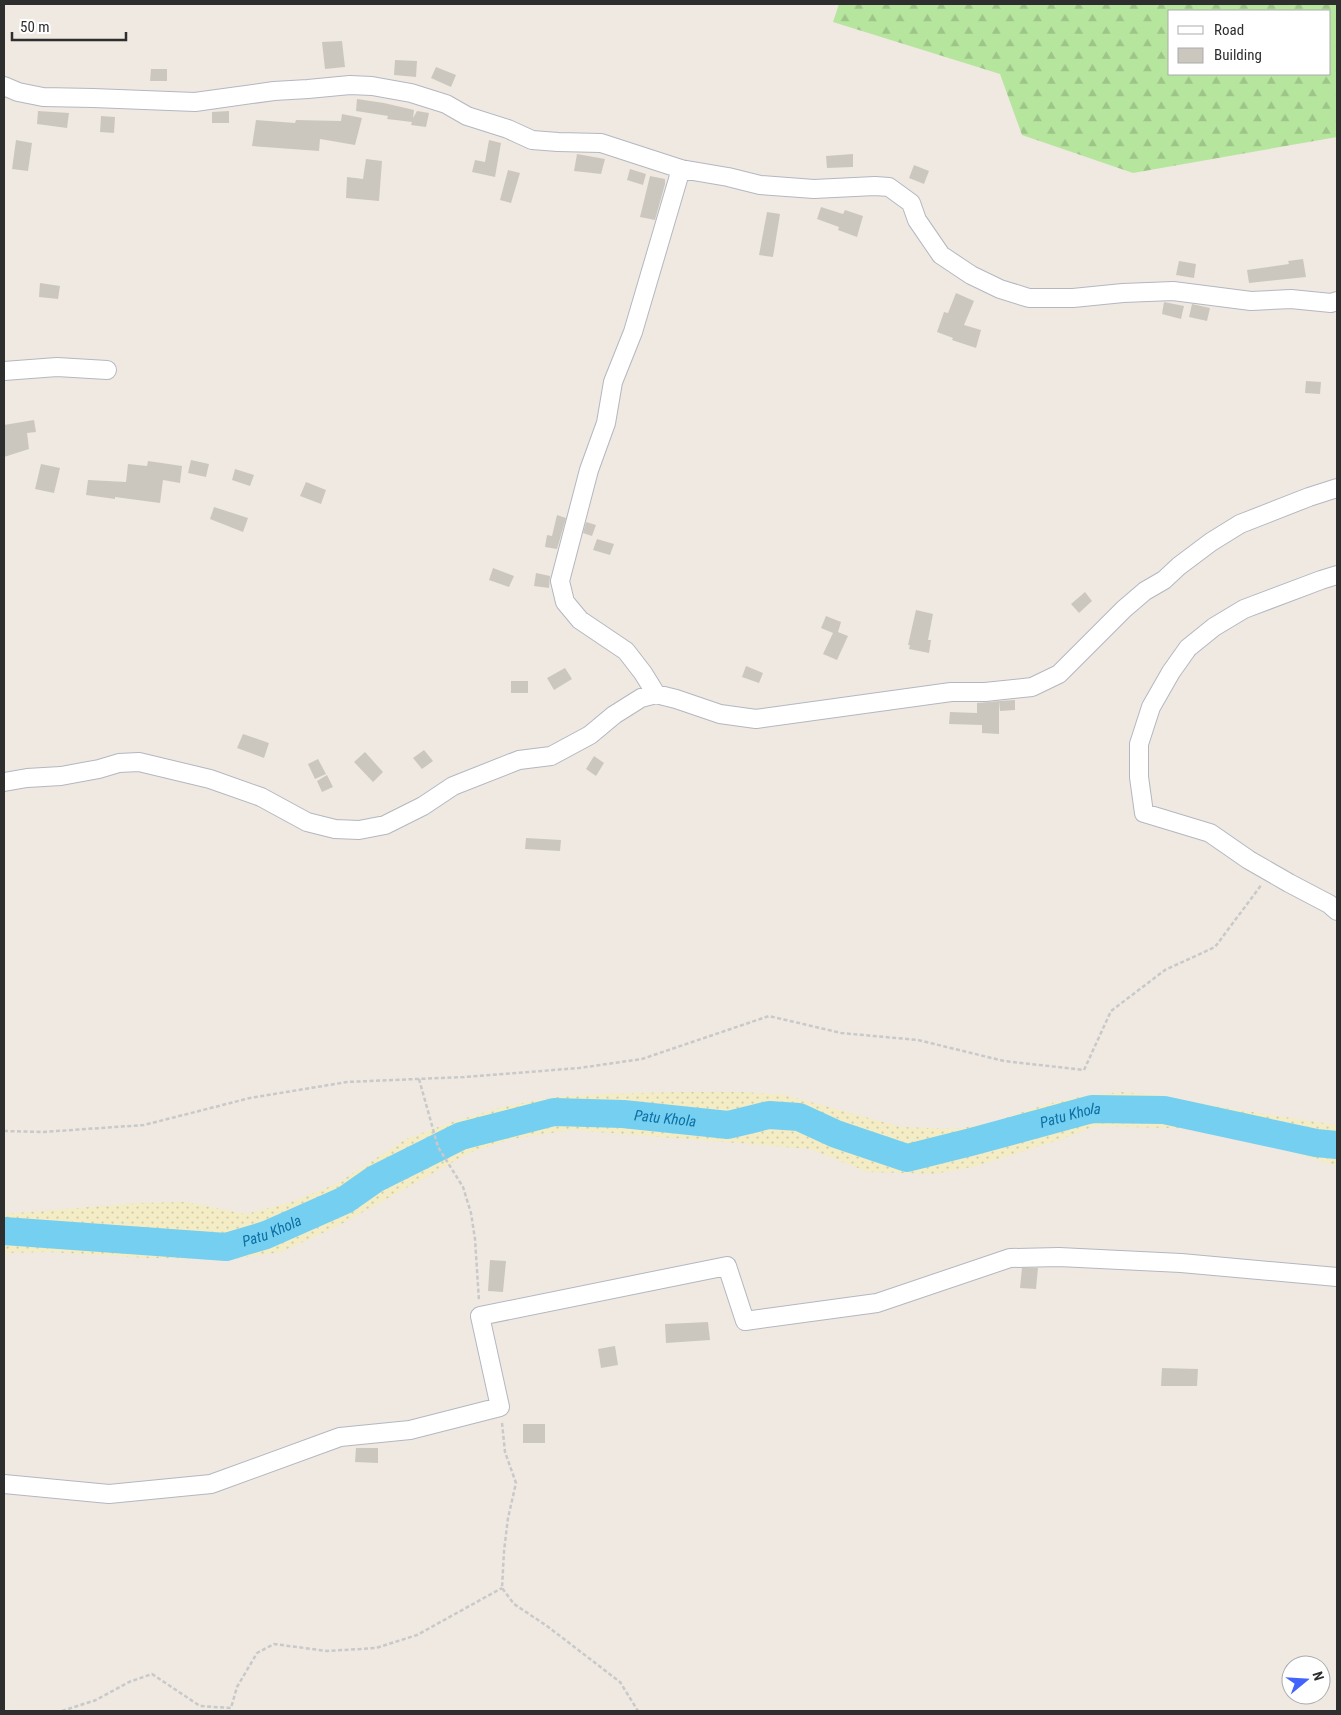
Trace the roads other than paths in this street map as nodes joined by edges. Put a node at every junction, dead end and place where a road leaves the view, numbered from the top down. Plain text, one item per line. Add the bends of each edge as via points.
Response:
1 (4, 86) edge
2 (681, 169) junction
3 (1337, 301) edge
4 (107, 370) dead end
5 (4, 371) edge
6 (1337, 488) edge
7 (1337, 575) edge
8 (656, 694) junction
9 (4, 782) edge
10 (1337, 911) edge
11 (1337, 1277) edge
12 (4, 1484) edge

1 - 2 street via 43,97 195,102 274,91 372,86 446,104 467,116 532,140 601,143
2 - 3 street via 760,185 814,189 889,188 910,203 941,255 1000,290 1029,298 1174,291 1251,301
2 - 8 street via 633,332 613,382 606,423 589,470 560,581 565,602 580,620 626,651
4 - 5 street via 57,367
6 - 8 street via 1240,524 1211,542 1131,603 1059,674 1032,687 951,692 756,719 720,714
7 - 10 street via 1244,609 1188,648 1151,707 1139,744 1144,813 1210,833
8 - 9 street via 641,698 590,735 551,756 519,760 453,786 385,825 359,830 335,829 307,822 261,797 210,779 139,762
11 - 12 street via 1181,1263 1010,1258 877,1303 745,1320 727,1266 480,1316 500,1407 410,1430 340,1437 211,1484 109,1494

